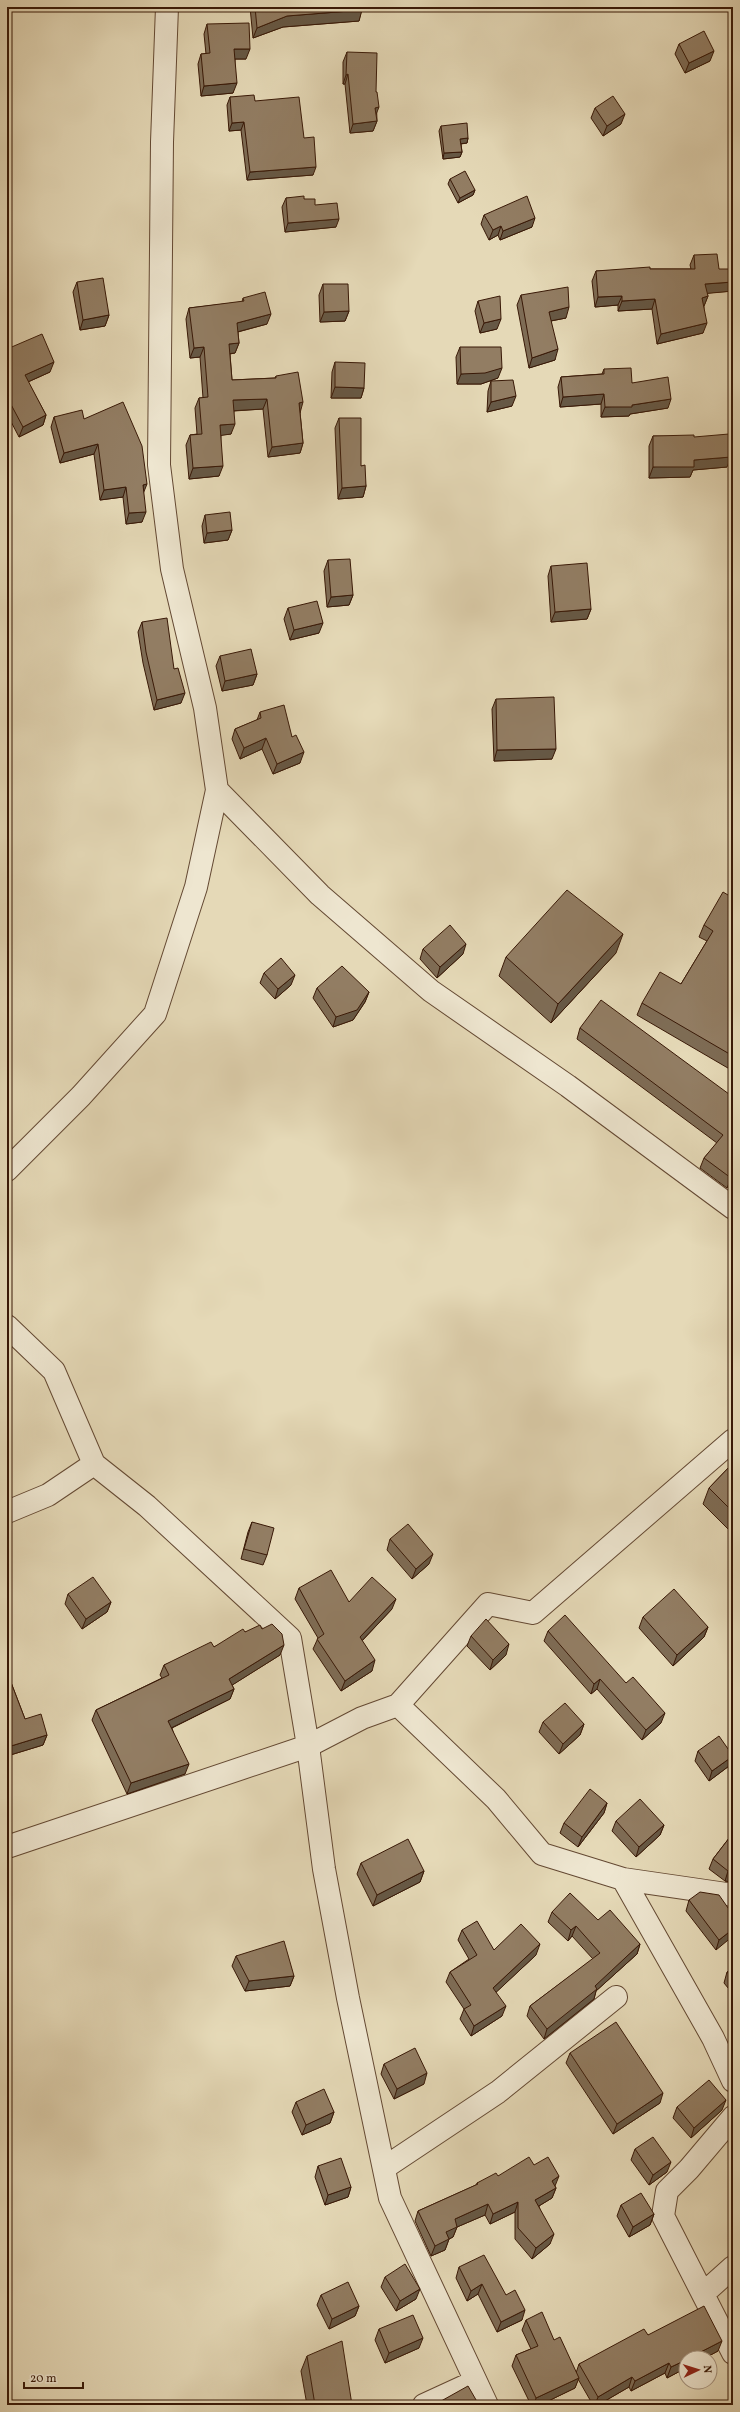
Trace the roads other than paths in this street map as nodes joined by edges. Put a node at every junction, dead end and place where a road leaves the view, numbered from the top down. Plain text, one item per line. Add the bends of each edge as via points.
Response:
1 (167, 7) edge
2 (217, 790) junction
3 (7, 1170) edge
4 (733, 1208) edge
5 (7, 1326) edge
6 (733, 1440) edge
7 (94, 1464) junction
8 (7, 1512) edge
9 (398, 1705) junction
10 (308, 1746) junction
11 (7, 1847) edge
12 (623, 1879) junction
13 (733, 1894) edge
14 (616, 1997) dead end
15 (733, 2081) edge
16 (733, 2117) edge
17 (384, 2168) junction
18 (733, 2267) edge
19 (704, 2293) junction
20 (733, 2353) edge
21 (474, 2382) junction
22 (424, 2405) edge
23 (487, 2405) edge

1 - 2 street via 162,165 159,465 172,569 205,708
2 - 3 street via 196,887 155,1014 81,1096
2 - 4 street via 320,895 431,991 568,1086
5 - 7 street via 54,1371
6 - 9 street via 533,1612 488,1604
7 - 8 street via 48,1494
7 - 10 street via 147,1506 290,1638
9 - 10 street via 362,1718
9 - 12 street via 496,1800 542,1854
10 - 11 street
10 - 17 street via 324,1868
12 - 13 street
12 - 15 street via 713,2038
14 - 17 street via 498,2092
16 - 19 street via 689,2169 666,2191 663,2216
17 - 21 street via 390,2198
18 - 19 street
19 - 20 street
21 - 22 street
21 - 23 street

